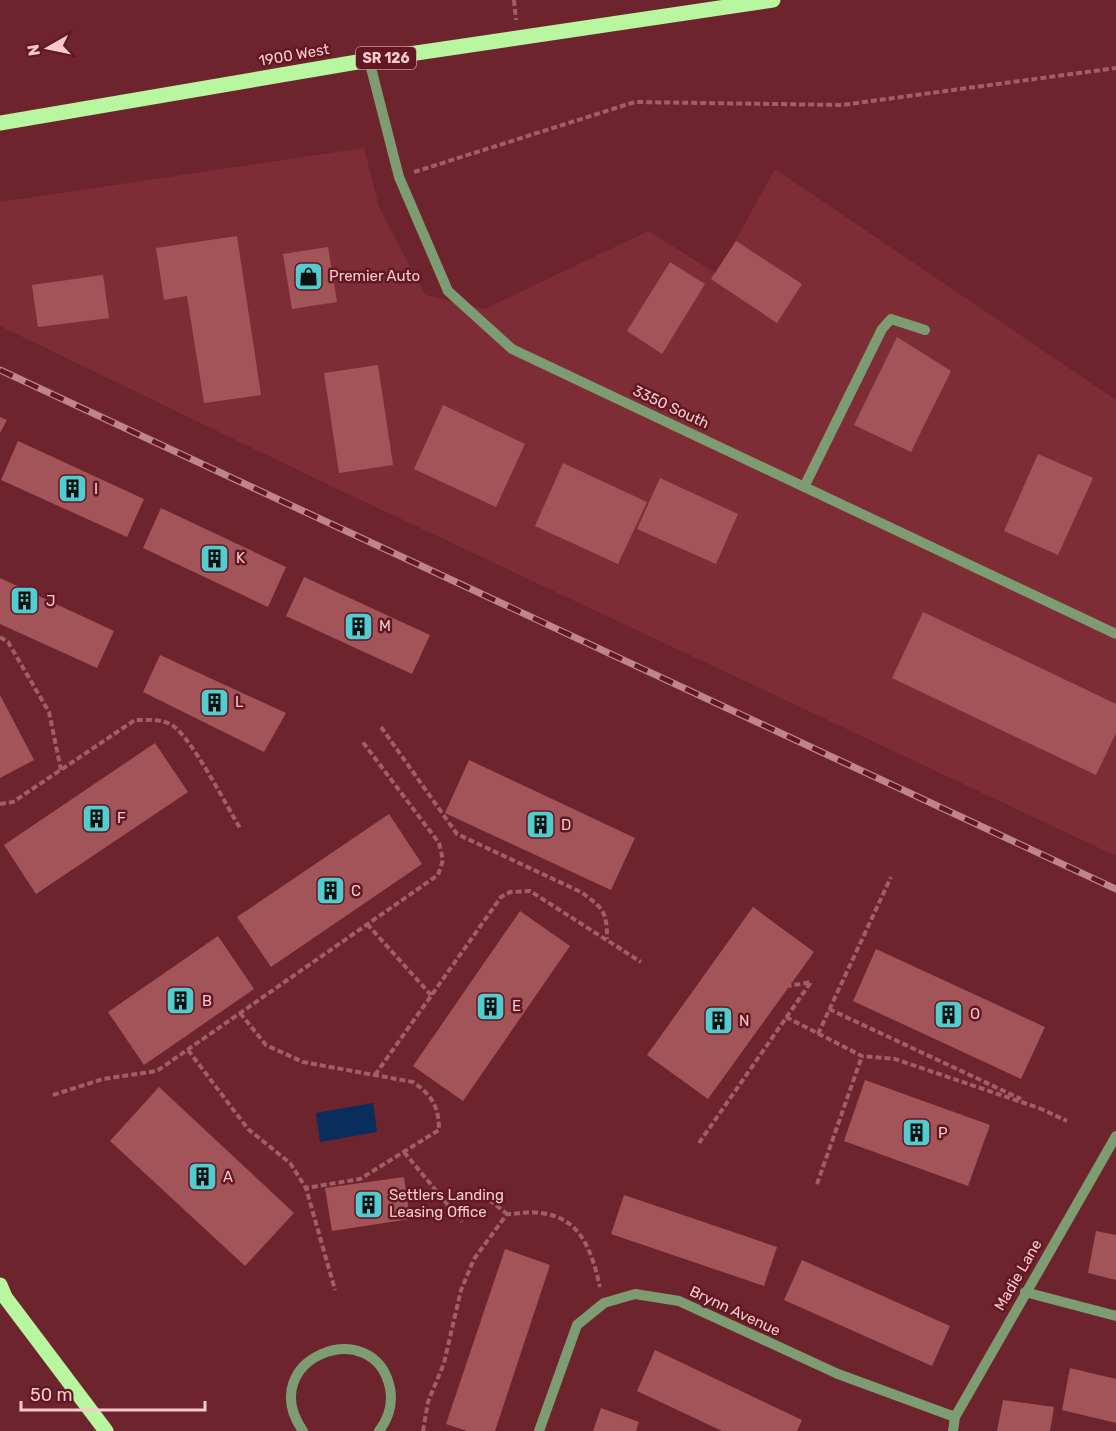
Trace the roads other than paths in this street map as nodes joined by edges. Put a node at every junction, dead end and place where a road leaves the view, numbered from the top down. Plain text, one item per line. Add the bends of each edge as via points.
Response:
1 (773, 0) edge
2 (369, 60) junction
3 (0, 123) edge
4 (925, 330) dead end
5 (804, 487) junction
6 (1116, 634) edge
7 (1116, 1136) edge
8 (1025, 1292) junction
9 (2, 1294) edge
10 (1116, 1316) edge
11 (955, 1417) junction
12 (106, 1431) edge
13 (302, 1431) edge
14 (379, 1431) edge
15 (539, 1431) edge
16 (953, 1431) edge

1 - 2 main road, 1900 West / SR 126
2 - 3 main road, 1900 West / SR 126
2 - 5 street, 3350 South via 399,177 448,291 512,349
4 - 5 street via 891,319 882,329
5 - 6 street, 3350 South
7 - 8 street, Madie Lane
8 - 10 street
8 - 11 street, Madie Lane
9 - 12 main road
11 - 15 street, Brynn Avenue via 838,1374 679,1301 635,1294 604,1303 577,1325
11 - 16 street, Madie Lane
13 - 14 street via 291,1400 294,1382 303,1367 318,1354 352,1349 379,1366 388,1381 391,1408

